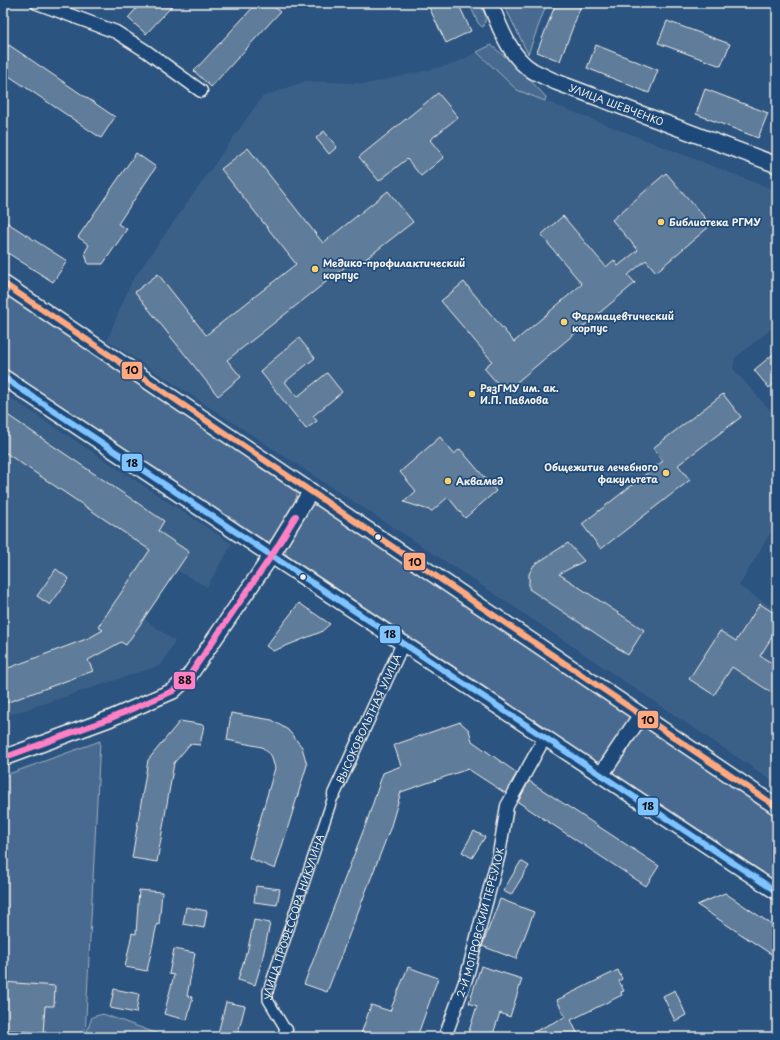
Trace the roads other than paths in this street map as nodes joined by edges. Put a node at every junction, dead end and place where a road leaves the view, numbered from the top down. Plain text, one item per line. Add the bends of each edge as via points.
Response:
1 (37, 3) edge
2 (490, 3) edge
3 (201, 91) dead end
4 (777, 165) edge
5 (3, 283) edge
6 (3, 376) edge
7 (311, 491) junction
8 (272, 555) junction
9 (403, 642) junction
10 (641, 715) junction
11 (545, 737) junction
12 (3, 758) edge
13 (600, 774) junction
14 (334, 794) joint
15 (777, 807) edge
16 (777, 892) edge
17 (285, 1033) edge
18 (446, 1037) edge

1 - 3 street via 116,32
2 - 4 street, УЛИЦА ШЕВЧЕНКО via 516,55 532,71
5 - 7 street
6 - 8 street, ВЫСОКОВОЛЬТНАЯ УЛИЦА
7 - 8 street
7 - 10 street
8 - 9 street, ВЫСОКОВОЛЬТНАЯ УЛИЦА
8 - 12 street via 189,676 173,691 109,719
9 - 11 street, ВЫСОКОВОЛЬТНАЯ УЛИЦА
9 - 14 street, ВЫСОКОВОЛЬТНАЯ УЛИЦА
10 - 13 street
10 - 15 street
11 - 13 street, ВЫСОКОВОЛЬТНАЯ УЛИЦА
11 - 18 street, 2-Й МОПРОВСКИЙ ПЕРЕУЛОК via 507,806 499,854 469,968
13 - 16 street, ВЫСОКОВОЛЬТНАЯ УЛИЦА
14 - 17 street, УЛИЦА ПРОФЕССОРА НИКУЛИНА via 268,991 268,1000

